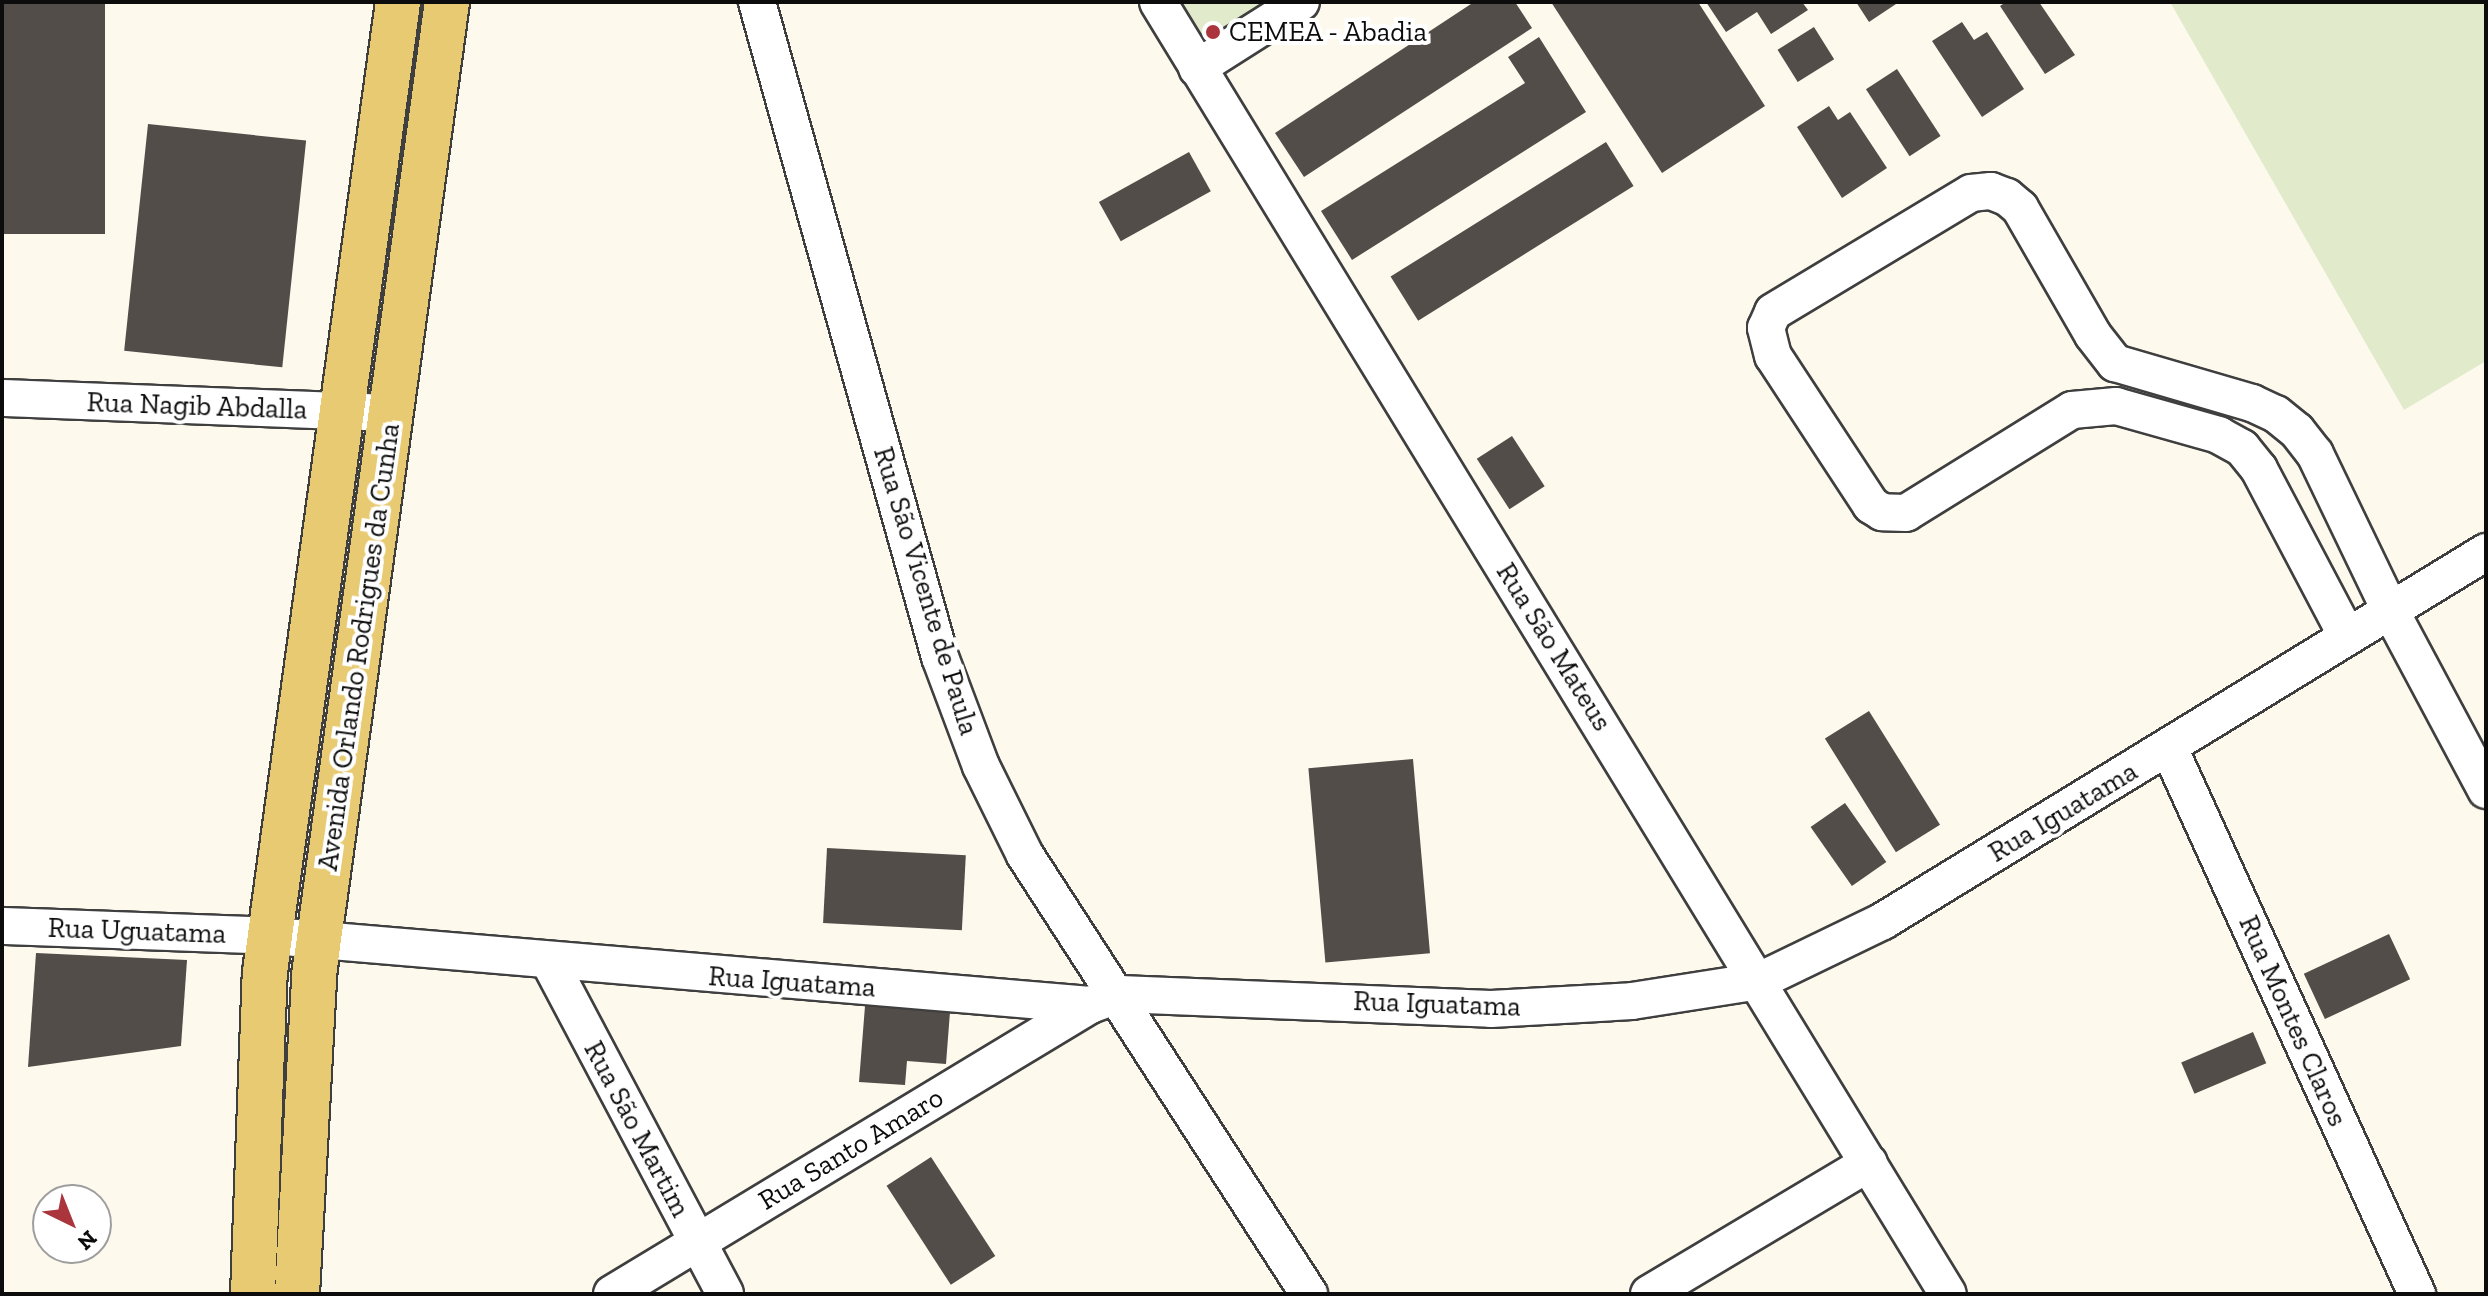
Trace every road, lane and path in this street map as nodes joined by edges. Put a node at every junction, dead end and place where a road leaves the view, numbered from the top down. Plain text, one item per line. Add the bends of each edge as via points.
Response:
1 (398, 2) edge
2 (447, 2) edge
3 (757, 2) edge
4 (1158, 2) edge
5 (1301, 2) edge
6 (1197, 68) junction
7 (2, 398) edge
8 (346, 412) junction
9 (392, 413) junction
10 (2486, 552) edge
11 (2390, 610) junction
12 (2347, 636) junction
13 (2169, 748) junction
14 (2486, 790) edge
15 (2, 926) edge
16 (273, 936) junction
17 (318, 939) junction
18 (550, 963) junction
19 (1759, 981) junction
20 (1105, 999) junction
21 (1869, 1163) junction
22 (697, 1243) junction
23 (253, 1294) edge
24 (297, 1294) edge
25 (612, 1294) edge
26 (725, 1294) edge
27 (1309, 1294) edge
28 (1649, 1294) edge
29 (1948, 1294) edge
30 (2417, 1294) edge

1 - 8 main road, Avenida Orlando Rodrigues da Cunha
2 - 9 main road, Avenida Orlando Rodrigues da Cunha
3 - 20 street, Rua São Vicente de Paula via 940,657 981,766
4 - 6 street, Rua São Mateus
5 - 6 street
6 - 19 street, Rua São Mateus
7 - 8 street, Rua Nagib Abdalla
8 - 9 street, Rua Nagib Abdalla
8 - 16 main road, Avenida Orlando Rodrigues da Cunha
9 - 17 main road, Avenida Orlando Rodrigues da Cunha
10 - 11 street, Rua Iguatama
11 - 12 street, Rua Iguatama
11 - 12 street via 2315,454 2297,431 2252,403 2115,363 2093,335 2020,208 2007,197 1991,191 1971,193 1773,312 1766,328 1773,356 1871,505 1882,512 1906,513 2072,410 2116,406 2219,435 2242,448 2259,469
11 - 14 street
12 - 13 street, Rua Iguatama
13 - 19 street, Rua Iguatama via 1883,921
13 - 30 street, Rua Montes Claros
15 - 16 street, Rua Uguatama
16 - 17 street, Rua Iguatama
16 - 23 main road, Avenida Orlando Rodrigues da Cunha via 265,972
17 - 18 street, Rua Iguatama
17 - 24 main road, Avenida Orlando Rodrigues da Cunha
18 - 20 street, Rua Iguatama
18 - 22 street, Rua São Martim
19 - 20 street, Rua Iguatama via 1632,1001 1491,1009
19 - 21 street, Rua São Mateus
20 - 22 street, Rua Santo Amaro
20 - 27 street, Rua São Vicente de Paula
21 - 28 street
21 - 29 street, Rua São Mateus
22 - 25 street, Rua Santo Amaro
22 - 26 street, Rua São Martim

